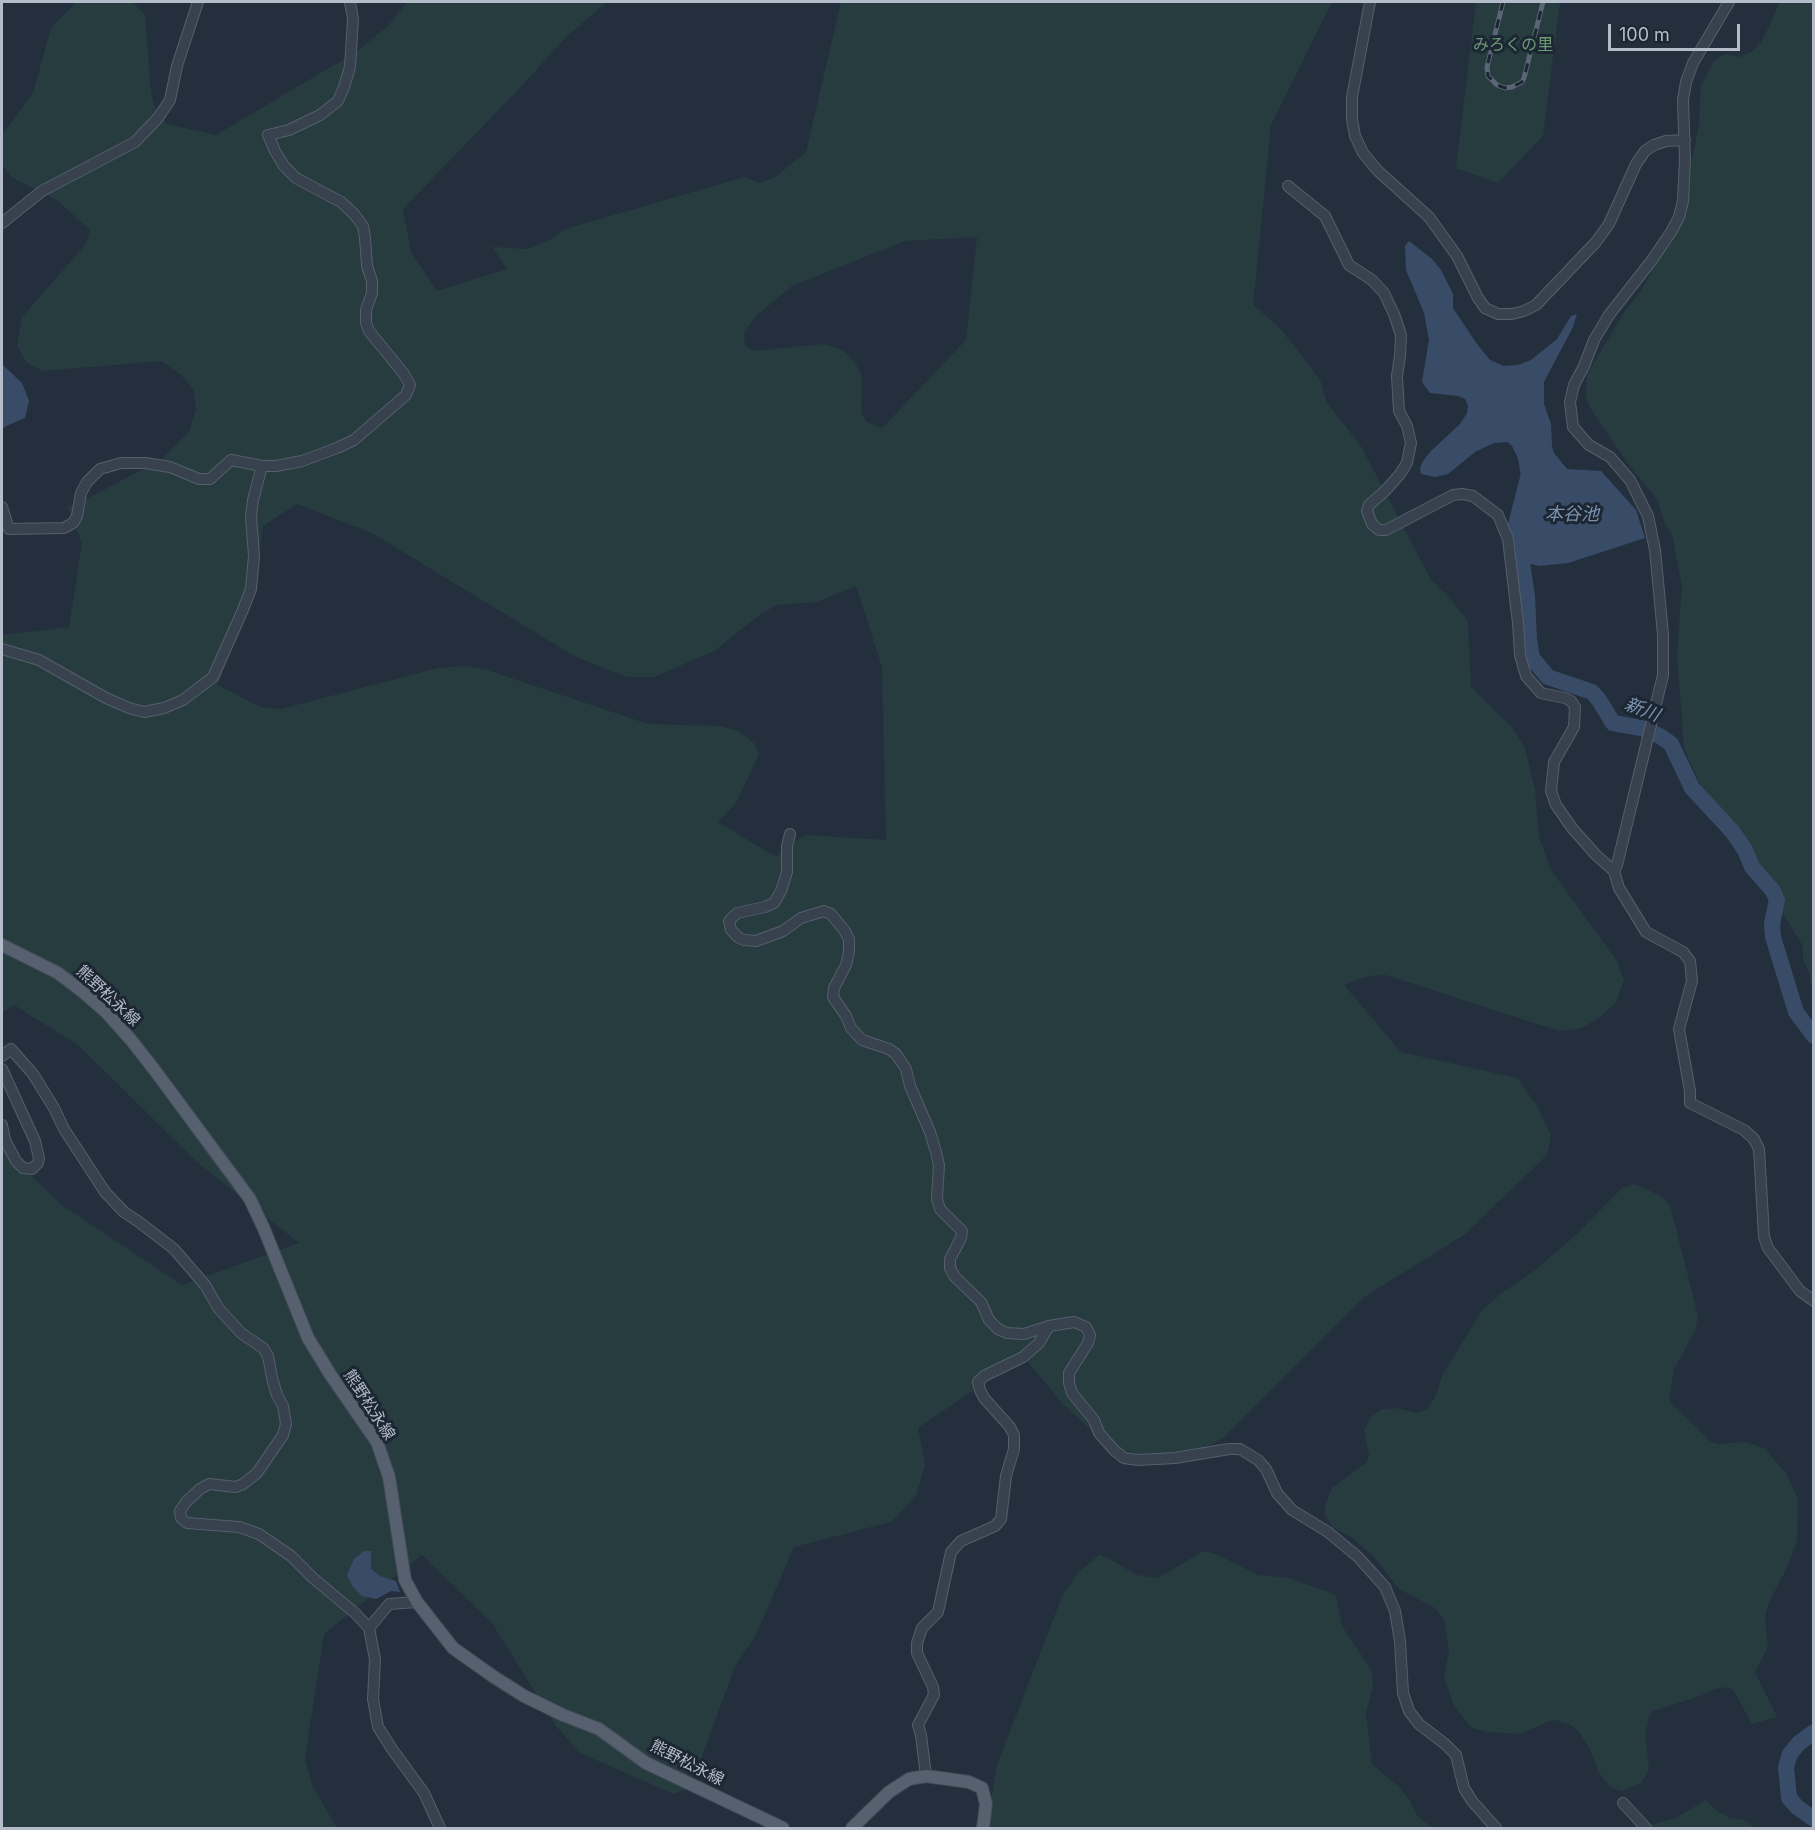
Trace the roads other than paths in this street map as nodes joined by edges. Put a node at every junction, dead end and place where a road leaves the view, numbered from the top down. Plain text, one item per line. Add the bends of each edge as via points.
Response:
1 (198, 2) edge
2 (350, 2) edge
3 (1370, 2) edge
4 (1729, 2) edge
5 (1685, 140) junction
6 (1288, 186) dead end
7 (2, 223) edge
8 (262, 466) junction
9 (2, 507) edge
10 (2, 649) edge
11 (790, 834) dead end
12 (1614, 871) junction
13 (2, 945) edge
14 (2, 1056) edge
15 (2, 1069) edge
16 (2, 1125) edge
17 (1814, 1301) edge
18 (1049, 1326) junction
19 (417, 1602) junction
20 (369, 1628) junction
21 (926, 1776) junction
22 (1623, 1803) dead end
23 (440, 1828) edge
24 (783, 1828) edge
25 (852, 1828) edge
26 (983, 1828) edge
27 (1496, 1828) edge
28 (1646, 1828) edge

1 - 7 street via 170,100 158,118 135,142 42,191
2 - 8 street via 350,67 338,101 320,115 268,135 284,166 296,178 341,202 363,226 372,281 366,323 410,385 406,394 354,440 302,461
3 - 5 street via 1352,97 1355,136 1377,170 1429,217 1457,256 1485,308 1498,314 1512,314 1536,305 1609,224 1645,151 1666,141
4 - 5 street via 1686,82
5 - 12 street via 1679,217 1594,340 1570,402 1573,426 1630,480 1648,516 1663,634 1663,675
6 - 12 street via 1325,216 1349,265 1384,293 1401,335 1399,411 1411,443 1407,464 1369,504 1372,524 1386,530 1453,495 1473,496 1498,515 1508,539 1520,655 1526,676 1541,693 1565,698 1575,707 1574,727 1554,762 1551,791 1572,828
8 - 9 street via 231,460 210,478 199,479 170,467 145,463 121,463 100,469 81,493 73,523 64,528 9,530
8 - 10 street via 251,517 251,588 213,677 183,700 144,712 129,708 39,660
11 - 18 street via 787,872 774,903 737,913 729,921 731,930 739,938 756,941 824,910 844,930 849,952 833,997 862,1040 889,1049 906,1069 936,1152 940,1209 962,1231 950,1268 981,1302 998,1329 1024,1334
12 - 17 street via 1619,888 1646,932 1683,952 1690,961 1692,981 1679,1029 1690,1102 1754,1139 1760,1149 1767,1248 1800,1291
13 - 19 main road, 熊野松永線 via 58,973 106,1012 146,1058 249,1199 308,1338 377,1442 389,1477 405,1580
14 - 20 street via 11,1049 33,1074 105,1192 124,1212 174,1249 205,1285 219,1309 268,1356 283,1406 283,1435 257,1473 243,1485 209,1484 186,1502 180,1511 181,1518 187,1523 239,1527 260,1534 291,1556
15 - 16 street via 35,1141 39,1158 32,1169 23,1168 16,1161
18 - 21 street via 1039,1343 1023,1357 978,1382 984,1398 1010,1427 1014,1449 1001,1519 961,1541 951,1551 938,1612 922,1628 917,1643 917,1653 934,1695 918,1725
18 - 27 street via 1074,1322 1086,1327 1088,1343 1069,1373 1069,1383 1099,1433 1124,1458 1192,1456 1240,1449 1266,1469 1277,1493 1292,1510 1328,1532 1385,1587 1395,1611 1403,1693 1409,1711 1456,1755 1464,1788
19 - 20 street via 389,1604
19 - 24 main road, 熊野松永線 via 453,1648 504,1684 599,1730 646,1763
20 - 23 street via 375,1659 373,1699 378,1726 424,1792
21 - 25 main road via 909,1779 889,1792
21 - 26 main road via 969,1782 982,1788 986,1804
22 - 28 street

